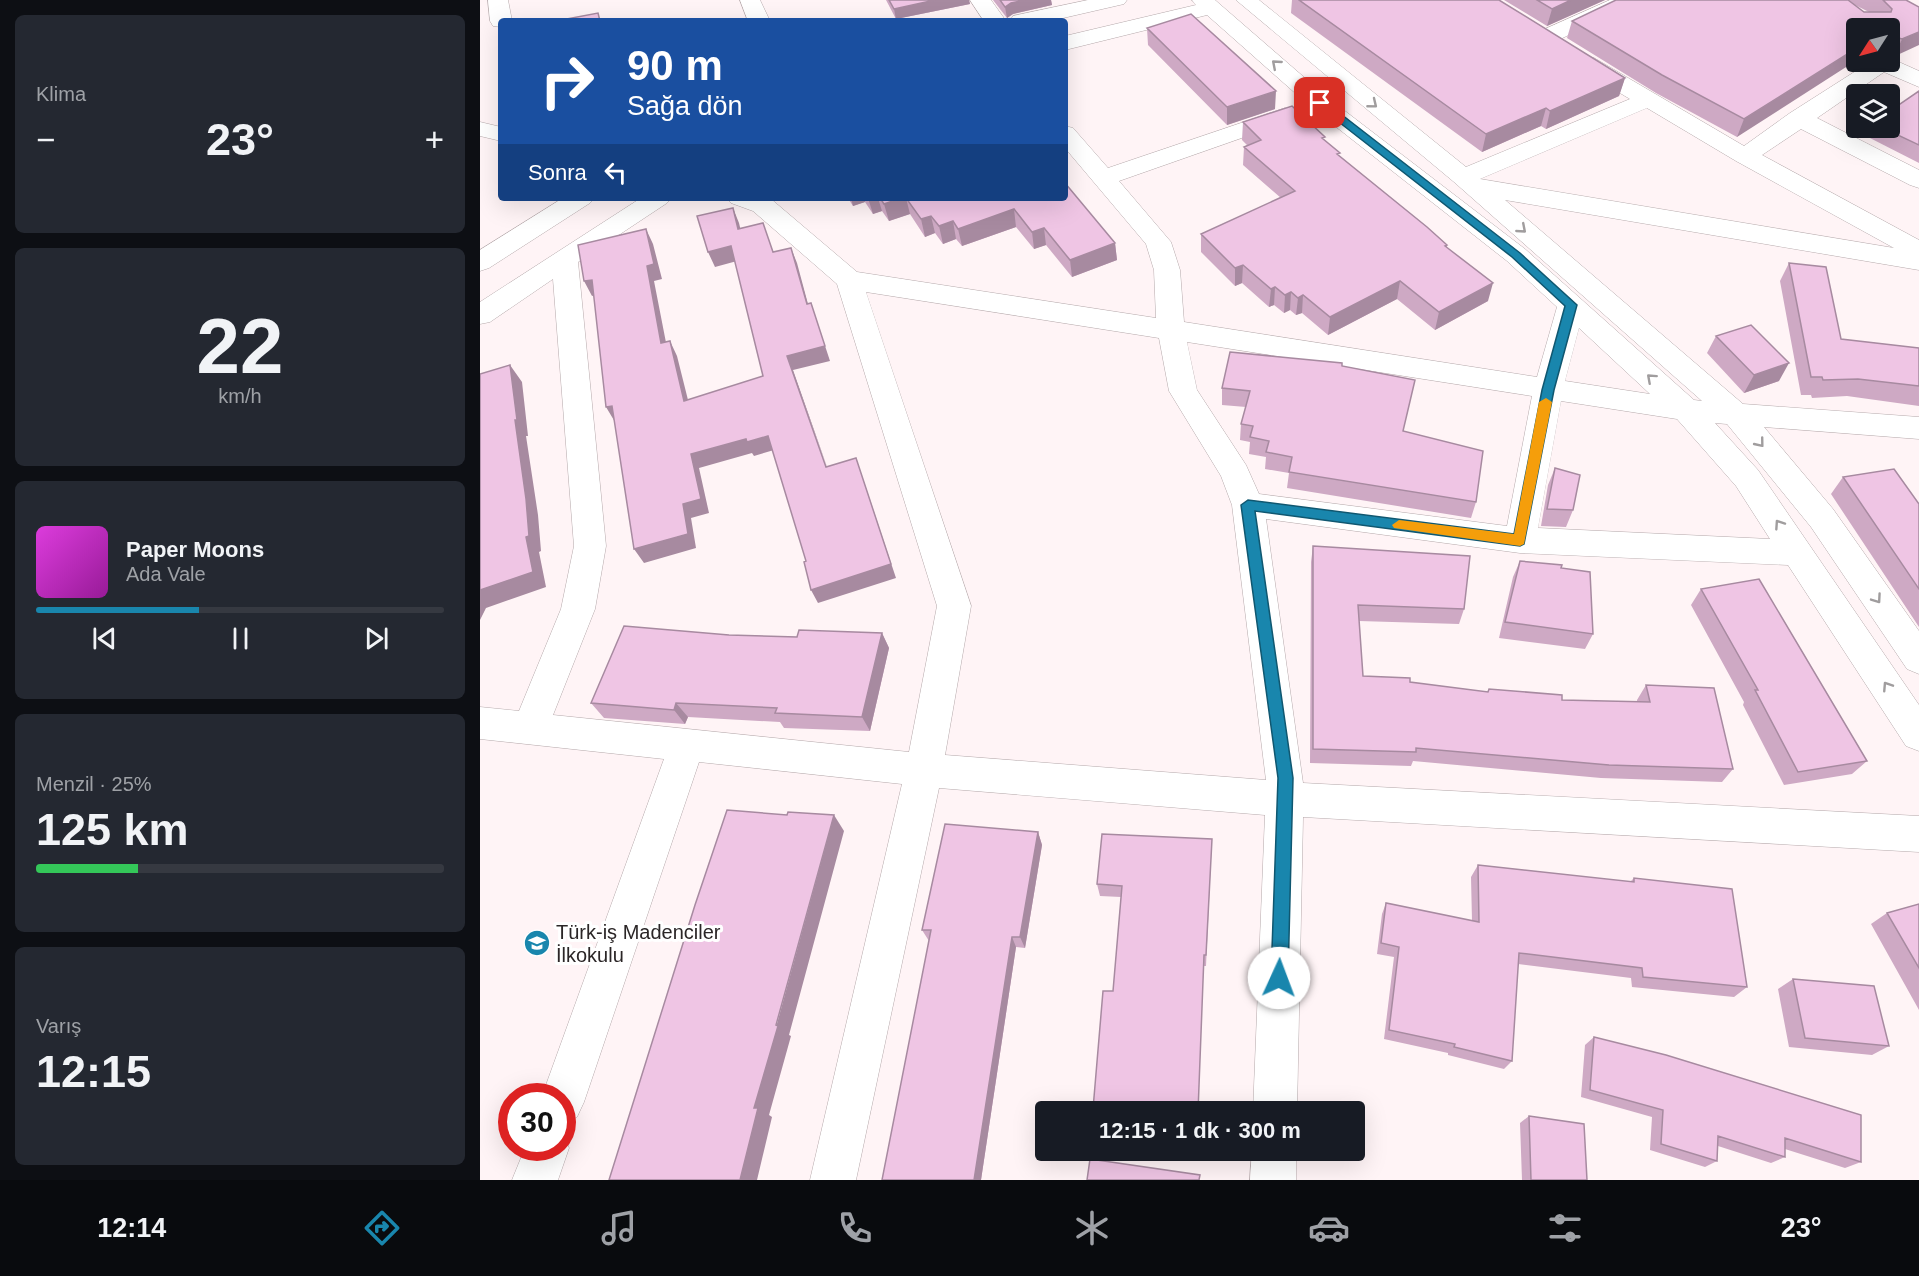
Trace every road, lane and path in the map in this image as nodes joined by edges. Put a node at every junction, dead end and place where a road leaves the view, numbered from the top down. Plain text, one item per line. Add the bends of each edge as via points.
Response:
1 (498, 0) edge
2 (750, 0) edge
3 (980, 0) edge
4 (1118, 0) edge
5 (1627, 0) edge
6 (1251, 1) edge
7 (1207, 4) edge
8 (501, 18) edge
9 (758, 18) edge
10 (993, 18) edge
11 (1035, 18) edge
12 (1068, 42) edge
13 (1900, 70) edge
14 (1868, 72) edge
15 (1919, 80) edge
16 (1647, 100) junction
17 (1320, 103) junction
18 (1798, 118) junction
19 (480, 129) edge
20 (498, 133) edge
21 (1068, 137) edge
22 (1745, 156) junction
23 (1103, 178) junction
24 (1919, 180) edge
25 (1468, 182) junction
26 (576, 201) edge
27 (653, 201) edge
28 (749, 201) edge
29 (1919, 250) edge
30 (565, 259) junction
31 (1919, 261) edge
32 (480, 262) edge
33 (849, 280) junction
34 (1571, 305) junction
35 (480, 315) edge
36 (1171, 330) junction
37 (1548, 390) junction
38 (1686, 410) junction
39 (1736, 414) junction
40 (1919, 428) edge
41 (1248, 505) junction
42 (1520, 540) junction
43 (1799, 554) junction
44 (1919, 659) edge
45 (480, 723) edge
46 (530, 728) junction
47 (1919, 735) edge
48 (687, 745) junction
49 (924, 770) junction
50 (1285, 799) junction
51 (1919, 834) edge
52 (569, 1083) edge
53 (1275, 1101) edge
54 (542, 1161) edge
55 (1274, 1161) edge
56 (535, 1180) edge
57 (833, 1180) edge
58 (1273, 1180) edge

1 - 8 street
2 - 9 street
3 - 10 street
4 - 11 street
5 - 16 street via 1534,31
6 -> 25 street
7 - 12 street
17 -> 7 street
13 - 15 street
14 - 18 street
16 - 22 street
16 - 25 street
17 - 23 street
17 - 34 street via 1516,255
18 - 22 street
18 - 24 street
19 - 20 street
21 - 23 street
22 - 29 street
23 - 36 street via 1158,243 1167,270
25 - 31 street
25 -> 39 street
26 - 32 street
27 - 30 street
28 - 33 street via 762,205
30 - 35 street
30 - 46 street via 590,546 578,609
33 - 36 street
33 - 49 street via 954,606
34 - 37 street
38 -> 34 street
36 - 37 street
36 - 41 street via 1183,391 1235,473
37 - 38 street
37 - 42 street
38 - 39 street
43 -> 38 street via 1747,478
39 - 40 street
39 -> 44 street via 1822,518
41 - 42 street
41 - 50 street
42 - 43 street
47 -> 43 street
45 - 46 street
46 - 48 street
48 - 49 street
48 - 52 street
49 - 50 street
49 - 57 street
50 - 51 street
50 - 53 street
54 - 56 street
55 - 58 street

